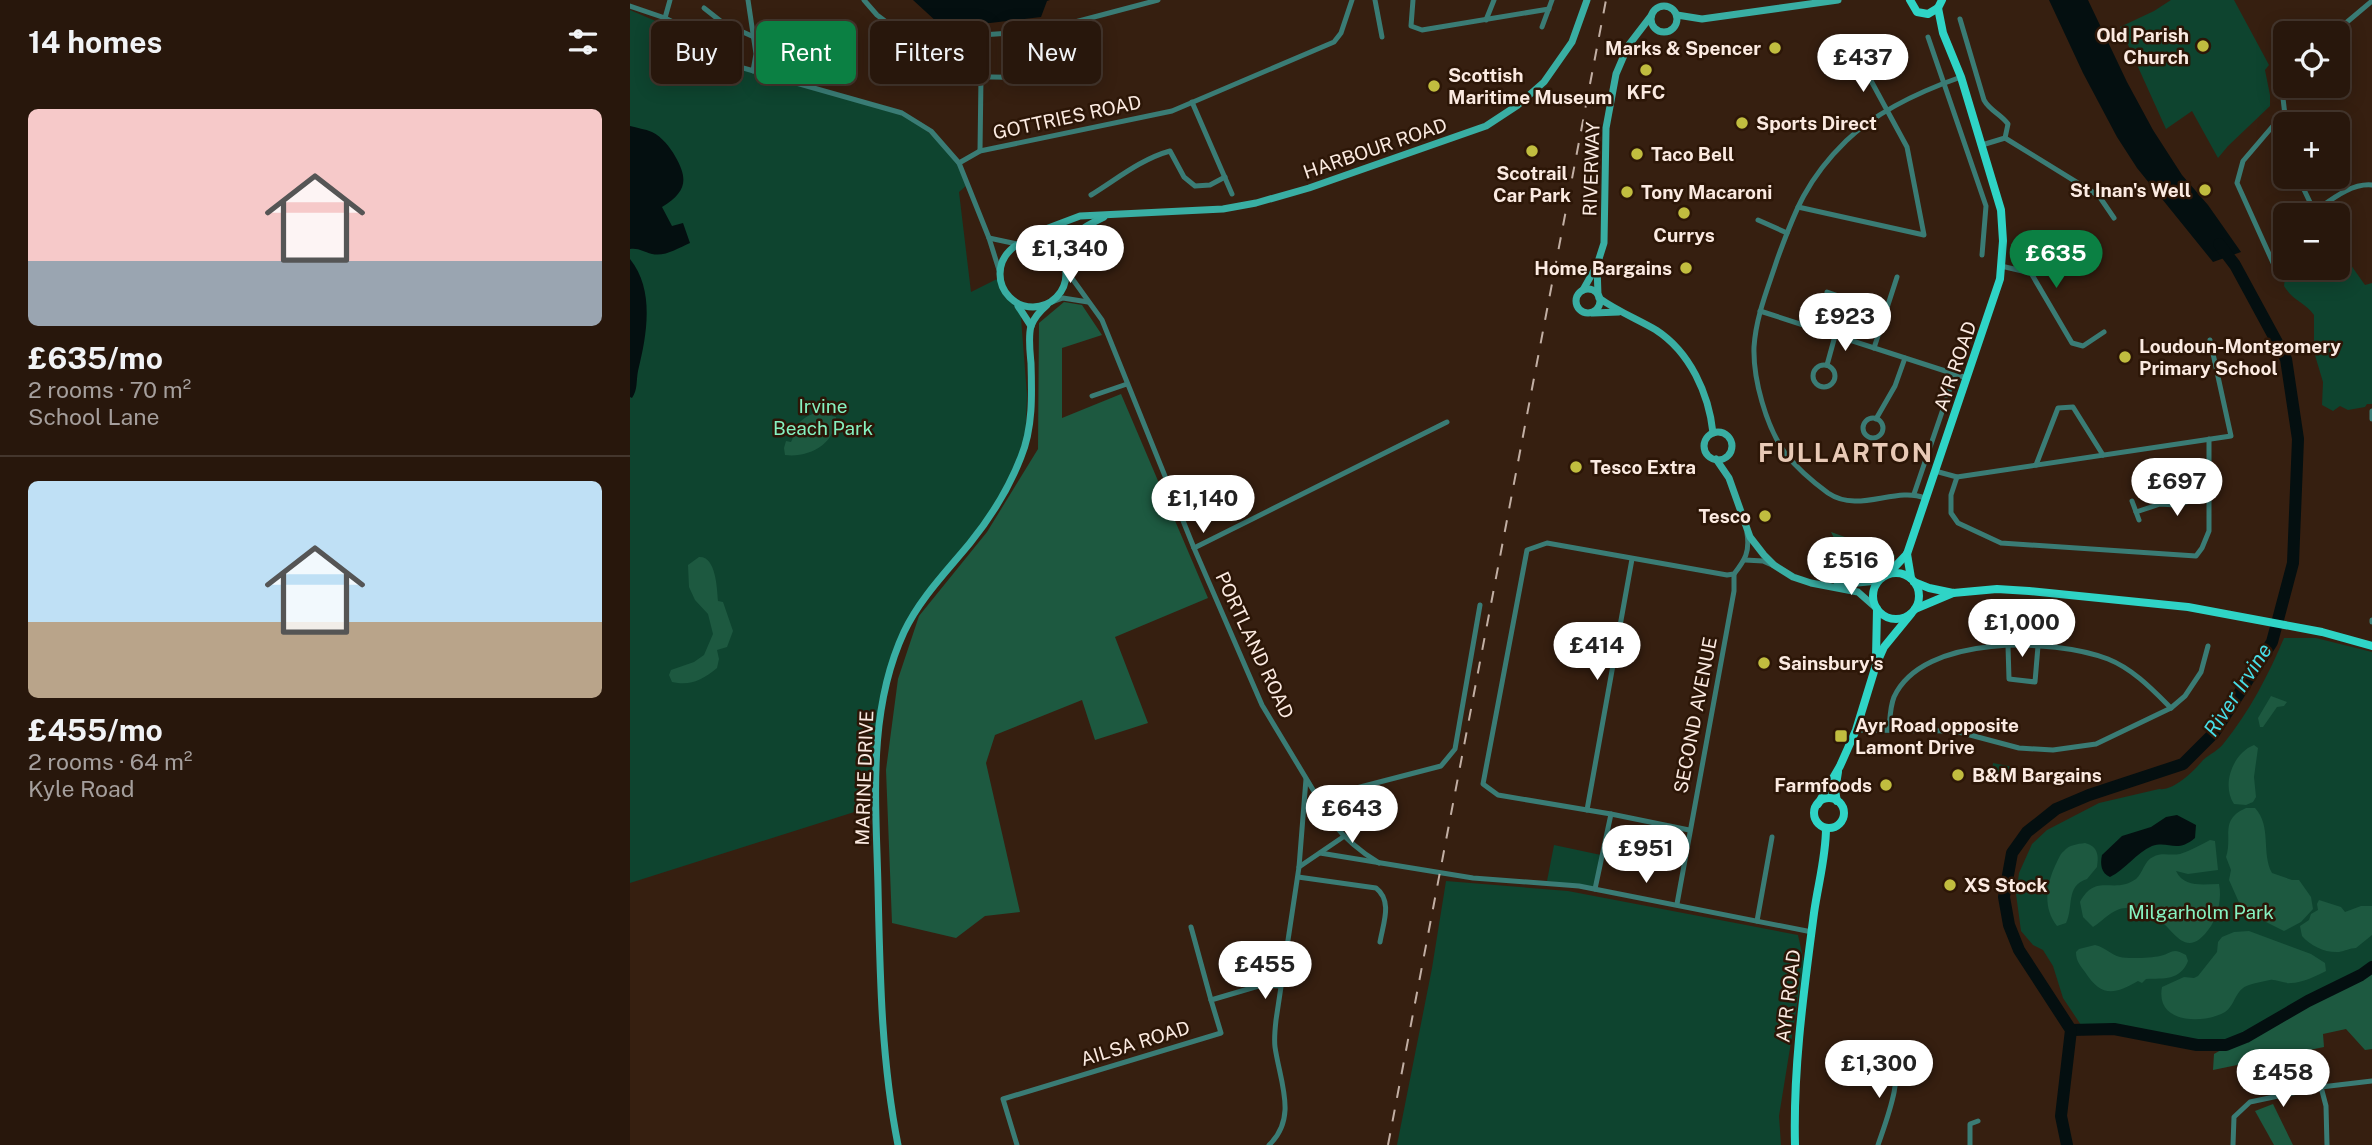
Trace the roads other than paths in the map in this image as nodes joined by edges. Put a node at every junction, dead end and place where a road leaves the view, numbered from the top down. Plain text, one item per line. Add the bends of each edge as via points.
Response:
1 (670, 0) edge
2 (748, 0) edge
3 (863, 0) edge
4 (1158, 0) edge
5 (1352, 0) edge
6 (1375, 0) edge
7 (1413, 0) edge
8 (1494, 0) edge
9 (1552, 0) edge
10 (1587, 0) edge
11 (1660, 0) edge
12 (1668, 0) edge
13 (1838, 0) edge
14 (1910, 0) edge
15 (2372, 1) edge
16 (1940, 4) edge
17 (630, 6) edge
18 (704, 8) dead end
19 (1656, 8) junction
20 (1549, 9) junction
21 (1674, 12) junction
22 (1928, 14) junction
23 (1651, 16) junction
24 (665, 18) junction
25 (1960, 19) dead end
26 (1486, 20) junction
27 (2348, 21) edge
28 (1542, 27) dead end
29 (1655, 29) junction
30 (1942, 33) junction
31 (754, 37) junction
32 (1382, 37) dead end
33 (1636, 37) junction
34 (1928, 37) dead end
35 (1863, 65) dead end
36 (753, 71) junction
37 (1961, 78) junction
38 (1943, 83) junction
39 (981, 84) edge
40 (1192, 102) junction
41 (1886, 111) junction
42 (2273, 126) edge
43 (2005, 138) junction
44 (1982, 145) junction
45 (980, 151) junction
46 (958, 163) junction
47 (1225, 177) junction
48 (2372, 185) edge
49 (1091, 194) dead end
50 (1232, 194) dead end
51 (2329, 203) edge
52 (1798, 206) junction
53 (1108, 215) junction
54 (2114, 218) dead end
55 (1758, 220) dead end
56 (1787, 233) junction
57 (989, 238) junction
58 (1027, 241) junction
59 (1017, 244) junction
60 (1982, 256) dead end
61 (2273, 263) edge
62 (1597, 265) junction
63 (2001, 266) junction
64 (1065, 267) junction
65 (999, 270) junction
66 (1896, 277) dead end
67 (1583, 290) junction
68 (1827, 292) dead end
69 (1599, 296) junction
70 (1010, 299) junction
71 (1088, 302) junction
72 (1049, 303) junction
73 (1760, 311) junction
74 (1620, 312) junction
75 (1885, 312) junction
76 (1590, 313) junction
77 (1031, 326) junction
78 (2104, 332) dead end
79 (1835, 335) junction
80 (2210, 340) dead end
81 (1874, 348) junction
82 (1905, 358) junction
83 (1827, 365) junction
84 (1955, 374) junction
85 (1967, 378) junction
86 (1127, 384) junction
87 (1092, 396) dead end
88 (2371, 411) edge
89 (1876, 418) dead end
90 (2372, 419) edge
91 (1447, 422) dead end
92 (1716, 433) junction
93 (2209, 439) junction
94 (2103, 455) junction
95 (1728, 456) junction
96 (1716, 459) junction
97 (2036, 465) junction
98 (1935, 471) junction
99 (1957, 477) junction
100 (1728, 478) junction
101 (1914, 494) junction
102 (2209, 495) junction
103 (1925, 499) junction
104 (2132, 501) dead end
105 (2136, 512) junction
106 (2139, 520) dead end
107 (1746, 527) junction
108 (1194, 548) junction
109 (1907, 555) junction
110 (1632, 559) junction
111 (1745, 560) junction
112 (1782, 570) junction
113 (1734, 574) junction
114 (1888, 574) junction
115 (1912, 580) junction
116 (1878, 581) junction
117 (1823, 586) junction
118 (1953, 593) junction
119 (1480, 606) dead end
120 (1876, 608) junction
121 (1913, 612) junction
122 (2008, 646) junction
123 (2038, 646) junction
124 (2208, 646) dead end
125 (2372, 646) edge
126 (1876, 665) junction
127 (2171, 708) junction
128 (1859, 720) junction
129 (1874, 729) junction
130 (1889, 729) junction
131 (1856, 730) junction
132 (1840, 766) junction
133 (1306, 779) junction
134 (1318, 798) junction
135 (1837, 801) junction
136 (1818, 804) junction
137 (1587, 810) junction
138 (1611, 814) junction
139 (1839, 824) junction
140 (1826, 828) junction
141 (1689, 830) junction
142 (1343, 837) junction
143 (1772, 837) dead end
144 (1826, 852) junction
145 (1320, 853) junction
146 (1379, 863) junction
147 (1299, 867) junction
148 (1298, 877) junction
149 (1595, 889) junction
150 (1677, 904) junction
151 (1757, 920) junction
152 (1191, 927) dead end
153 (1812, 932) junction
154 (1380, 942) dead end
155 (1281, 986) junction
156 (1211, 1000) junction
157 (1892, 1051) dead end
158 (2372, 1081) edge
159 (2321, 1087) junction
160 (1978, 1121) dead end
161 (898, 1145) edge
162 (1017, 1145) edge
163 (1269, 1145) edge
164 (1795, 1145) edge
165 (1878, 1145) edge
166 (1970, 1145) edge
167 (2233, 1145) edge
168 (2327, 1145) edge

1 - 24 street
2 - 31 street
3 - 4 street via 893,27 920,37 1041,31
5 - 40 street, GOTTRIES ROAD via 1334,42
6 - 32 street
7 - 26 street via 1411,26 1422,30
8 - 26 street
9 - 20 street
10 - 53 street, HARBOUR ROAD via 1572,42 1544,82 1486,126 1256,203
11 - 19 street
12 - 21 street
13 - 21 street via 1702,19
14 - 22 main road via 1917,12
15 - 27 street
16 - 22 main road
16 - 30 main road
17 - 24 street
18 - 31 street
19 - 21 street via 1664,6
19 - 23 street
20 - 26 street
20 - 28 street
21 - 29 street via 1677,23 1670,32
22 - 30 main road
23 - 29 street
23 - 33 street, RIVERWAY
24 - 36 street via 722,62
25 - 43 street via 1984,100 2008,124
29 - 33 street
30 - 37 main road, AYR ROAD
31 - 36 street
33 - 62 street, RIVERWAY via 1616,74 1606,128 1604,233
34 - 38 street
35 - 41 street
36 - 46 street via 902,113 931,131
37 - 38 street
37 - 44 main road, AYR ROAD
38 - 41 street
38 - 60 street via 1986,206
39 - 45 street
40 - 45 street, GOTTRIES ROAD via 1172,111
40 - 47 street
41 - 52 street via 1847,140 1815,175
41 - 52 street via 1907,147 1924,235
42 - 61 street via 2243,161 2237,183
43 - 44 street
43 - 54 street via 2099,196
44 - 63 main road, AYR ROAD via 2001,211
45 - 46 street, GOTTRIES ROAD
46 - 57 street
47 - 49 street via 1195,186 1184,177 1170,151
47 - 50 street
48 - 51 street via 2362,184
52 - 56 street
53 - 58 street, HARBOUR ROAD via 1080,216
53 - 64 street, HARBOUR ROAD via 1070,239
55 - 56 street
56 - 73 street
57 - 59 street
57 - 65 street
58 - 59 street
58 - 64 street via 1054,248
59 - 65 street
62 - 67 street, RIVERWAY
62 - 69 street, RIVERWAY
63 - 78 street via 2031,273 2072,343 2083,346
63 - 85 main road, AYR ROAD
64 - 71 street, PORTLAND ROAD
64 - 72 street via 1060,294
65 - 70 street via 1003,291
66 - 75 street
67 - 69 street
67 - 76 street via 1576,305
68 - 75 street
69 - 74 street
69 - 76 street via 1597,309
70 - 72 street via 1030,308
70 - 77 street
71 - 72 street via 1063,298
71 - 86 street, PORTLAND ROAD via 1102,320
72 - 77 street
73 - 79 street
73 - 101 street via 1754,348 1759,394 1784,452 1830,495 1853,502
74 - 76 street
74 - 92 street via 1659,332 1676,347 1691,366
75 - 81 street
77 - 161 street, MARINE DRIVE via 1031,405 1021,457 995,509 924,598 905,631 881,702 876,780 880,1005
79 - 81 street
79 - 83 street
80 - 93 street via 2231,436
81 - 82 street
82 - 84 street
82 - 89 street
83 - 83 street via 1836,377 1823,387 1813,373 1818,366
84 - 85 street
84 - 101 street, AYR ROAD
85 - 98 main road, AYR ROAD
86 - 87 street
86 - 108 street, PORTLAND ROAD
88 - 90 street
91 - 108 street
92 - 95 street via 1724,433 1731,442
92 - 96 street via 1707,437 1704,446 1708,456
93 - 94 street
93 - 102 street
94 - 97 street
94 - 97 street via 2073,407 2058,408
95 - 96 street
95 - 100 street
96 - 100 street
97 - 99 street
98 - 99 street
98 - 103 main road, AYR ROAD
99 - 102 street via 1951,513 1958,523 2001,543 2196,556 2209,531
100 - 107 street
101 - 103 street
102 - 105 street
103 - 109 main road, AYR ROAD
104 - 105 street
105 - 106 street
107 - 111 street via 1749,544
107 - 112 street via 1756,547
108 - 133 street, PORTLAND ROAD via 1262,705
109 - 114 main road
109 - 115 main road
110 - 113 street
110 - 137 street
110 - 137 street via 1547,543 1527,550 1483,784 1498,795
111 - 112 street via 1763,561
111 - 113 street
112 - 117 street
113 - 141 street, SECOND AVENUE
114 - 115 main road via 1896,572
114 - 116 main road
115 - 118 main road
115 - 121 main road via 1919,596
116 - 117 street
116 - 120 main road via 1872,593
117 - 120 street via 1858,593
118 - 121 main road
118 - 125 main road via 1997,589 2188,607
119 - 134 street via 1455,749 1441,765
120 - 121 main road via 1893,619
120 - 126 main road
121 - 126 main road via 1884,647
122 - 123 street
122 - 123 street via 2009,679 2035,682
122 - 130 street via 1955,651 1919,670 1893,699
123 - 127 street via 2107,659 2131,671
124 - 127 street via 2201,672
126 - 128 main road
127 - 130 street via 2096,744 2053,750 2020,748 1955,732
128 - 129 street
128 - 131 main road
129 - 130 street
129 - 131 street
131 - 132 main road
132 - 135 main road
132 - 136 main road
133 - 134 street, PORTLAND ROAD
133 - 147 street
134 - 142 street, PORTLAND ROAD
135 - 136 main road via 1828,798
135 - 139 main road via 1844,813
136 - 140 main road via 1816,820
137 - 138 street
138 - 141 street
138 - 149 street
139 - 140 main road
139 - 144 main road, AYR ROAD
140 - 144 main road, AYR ROAD
141 - 150 street, SECOND AVENUE
142 - 145 street
142 - 146 street, PORTLAND ROAD
143 - 151 street
144 - 153 main road, AYR ROAD
145 - 146 street
145 - 147 street
146 - 149 street, PORTLAND ROAD via 1473,878
147 - 148 street
148 - 154 street via 1376,888 1387,903
148 - 155 street
149 - 150 street, PORTLAND ROAD
150 - 151 street, PORTLAND ROAD
151 - 153 street, PORTLAND ROAD
152 - 156 street
153 - 164 main road, AYR ROAD via 1797,1056
155 - 156 street via 1262,985
155 - 163 street via 1275,1045 1287,1105 1283,1127
156 - 162 street, AILSA ROAD via 1221,1033 1003,1099
157 - 165 street via 1894,1097
158 - 159 street
159 - 167 street via 2250,1102 2234,1117
159 - 168 street
160 - 166 street via 1970,1124

